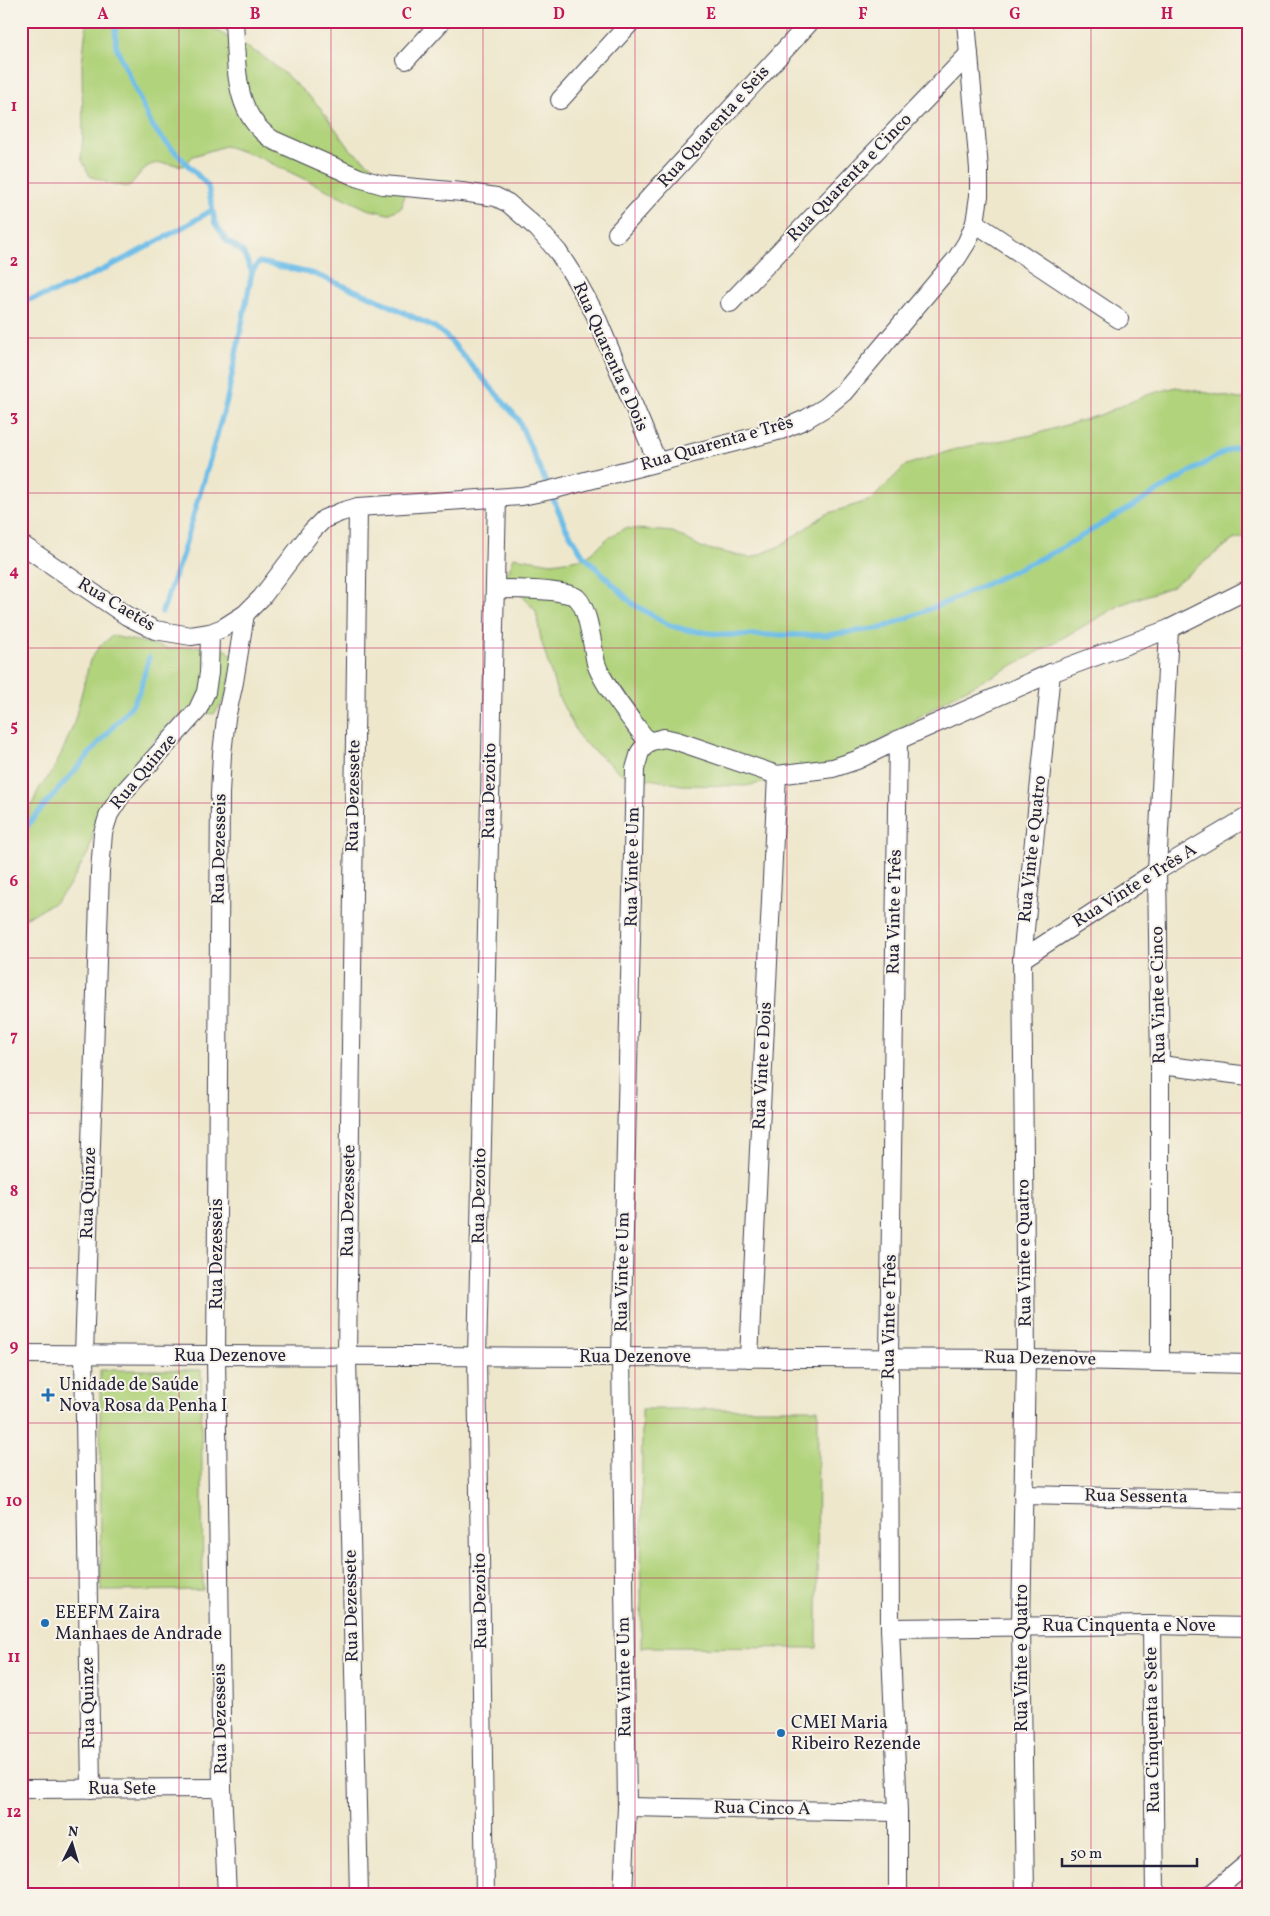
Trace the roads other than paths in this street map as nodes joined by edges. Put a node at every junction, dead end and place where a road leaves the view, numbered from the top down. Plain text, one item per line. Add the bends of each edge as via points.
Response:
1 (234, 21) edge
2 (442, 21) edge
3 (632, 21) edge
4 (811, 21) edge
5 (966, 21) edge
6 (969, 54) junction
7 (406, 60) dead end
8 (560, 100) dead end
9 (975, 223) junction
10 (617, 233) dead end
11 (730, 303) dead end
12 (1119, 319) dead end
13 (657, 461) junction
14 (497, 498) junction
15 (358, 507) junction
16 (21, 544) edge
17 (1249, 588) edge
18 (495, 589) junction
19 (245, 614) junction
20 (1168, 629) junction
21 (210, 633) junction
22 (1050, 673) junction
23 (898, 740) junction
24 (648, 742) junction
25 (777, 775) junction
26 (1249, 816) edge
27 (1157, 871) junction
28 (1022, 959) junction
29 (1160, 1064) junction
30 (1249, 1076) edge
31 (21, 1354) edge
32 (84, 1355) junction
33 (216, 1356) junction
34 (621, 1356) junction
35 (346, 1357) junction
36 (477, 1357) junction
37 (749, 1358) junction
38 (889, 1358) junction
39 (1026, 1359) junction
40 (1160, 1360) junction
41 (1249, 1364) edge
42 (1023, 1495) junction
43 (1249, 1500) edge
44 (1152, 1625) junction
45 (1021, 1626) junction
46 (1249, 1627) edge
47 (890, 1628) junction
48 (91, 1788) junction
49 (222, 1788) junction
50 (21, 1789) edge
51 (627, 1807) junction
52 (898, 1812) junction
53 (1249, 1862) edge
54 (227, 1895) edge
55 (359, 1895) edge
56 (485, 1895) edge
57 (623, 1895) edge
58 (898, 1895) edge
59 (1025, 1895) edge
60 (1155, 1895) edge
61 (1210, 1895) edge

1 - 13 street, Rua Quarenta e Dois via 241,96 250,117 264,134 359,178 383,185 496,197 538,229 558,252 595,314
2 - 7 street
3 - 8 street
4 - 10 street, Rua Quarenta e Seis
5 - 6 street, Rua Quarenta e Três
6 - 9 street, Rua Quarenta e Três via 979,169
6 - 11 street, Rua Quarenta e Cinco
9 - 12 street
9 - 13 street, Rua Quarenta e Três via 957,258 844,392 826,407 781,430
13 - 14 street, Rua Quarenta e Três via 551,490
14 - 15 street, Rua Quarenta e Três
14 - 18 street, Rua Dezoito
15 - 19 street, Rua Quarenta e Três via 324,519
15 - 35 street, Rua Dezessete
16 - 21 street, Rua Caetés via 119,611 155,630 190,636
17 - 20 street
18 - 24 street via 564,592 576,596 584,607 597,665
18 - 36 street, Rua Dezoito
19 - 21 street, Rua Caetés
19 - 33 street, Rua Dezesseis via 222,754
20 - 22 street
20 - 27 street, Rua Vinte e Cinco
21 - 32 street, Rua Quinze via 206,692 197,711 122,794 102,833
22 - 23 street
22 - 28 street, Rua Vinte e Quatro
23 - 25 street via 833,768
23 - 38 street, Rua Vinte e Três
24 - 25 street via 664,738 677,741
24 - 34 street, Rua Vinte e Um via 640,752 635,768
25 - 37 street, Rua Vinte e Dois
26 - 27 street, Rua Vinte e Três A
27 - 28 street, Rua Vinte e Três A
27 - 29 street, Rua Vinte e Cinco
28 - 39 street, Rua Vinte e Quatro
29 - 30 street
29 - 40 street, Rua Vinte e Cinco
31 - 32 street, Rua Dezenove
32 - 33 street, Rua Dezenove
32 - 48 street, Rua Quinze
33 - 35 street, Rua Dezenove
33 - 49 street, Rua Dezesseis
34 - 36 street, Rua Dezenove
34 - 37 street, Rua Dezenove
34 - 51 street, Rua Vinte e Um
35 - 36 street, Rua Dezenove
35 - 55 street, Rua Dezessete
36 - 56 street, Rua Dezoito
37 - 38 street, Rua Dezenove
38 - 39 street, Rua Dezenove
38 - 47 street, Rua Vinte e Três
39 - 40 street, Rua Dezenove
39 - 42 street, Rua Vinte e Quatro
40 - 41 street, Rua Dezenove
42 - 43 street, Rua Sessenta
42 - 45 street, Rua Vinte e Quatro
44 - 45 street, Rua Cinquenta e Nove
44 - 46 street, Rua Cinquenta e Nove
44 - 60 street, Rua Cinquenta e Sete
45 - 47 street, Rua Cinquenta e Nove
45 - 59 street, Rua Vinte e Quatro
47 - 52 street, Rua Vinte e Três
48 - 49 street, Rua Sete
48 - 50 street, Rua Sete
49 - 54 street, Rua Dezesseis
51 - 52 street, Rua Cinco A
51 - 57 street, Rua Vinte e Um
52 - 58 street, Rua Vinte e Três
53 - 61 street

